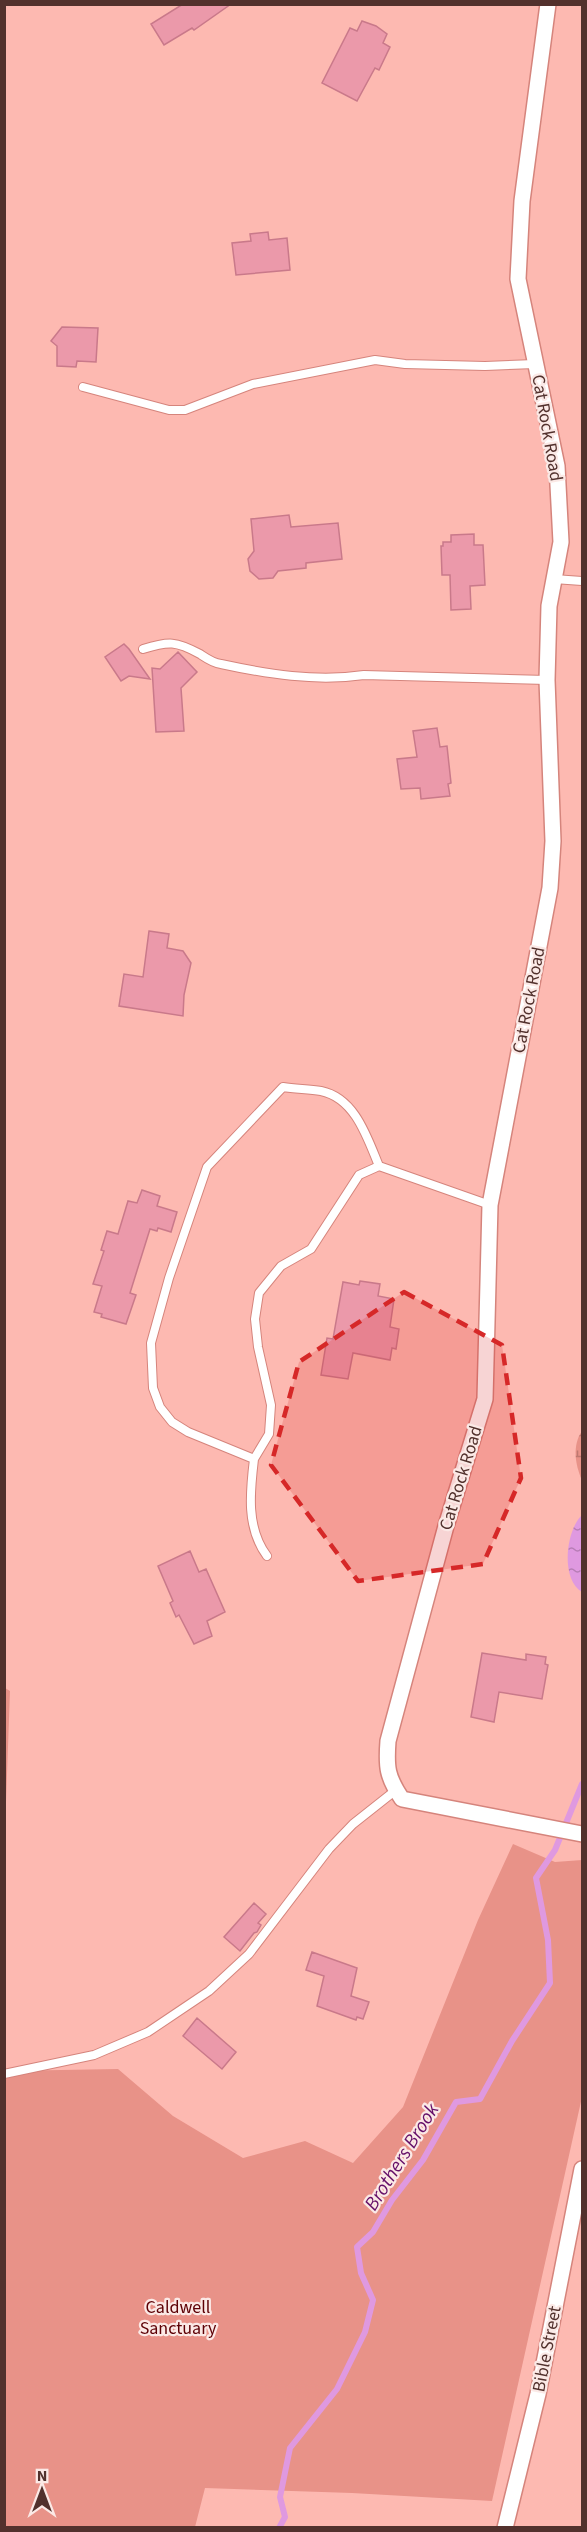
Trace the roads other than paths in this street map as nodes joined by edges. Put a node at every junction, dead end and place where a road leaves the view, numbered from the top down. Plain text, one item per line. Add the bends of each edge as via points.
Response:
1 (548, 4) edge
2 (535, 364) junction
3 (83, 387) dead end
4 (554, 579) junction
5 (582, 581) edge
6 (143, 648) dead end
7 (547, 680) junction
8 (379, 1166) junction
9 (490, 1205) junction
10 (254, 1459) junction
11 (267, 1556) dead end
12 (396, 1790) junction
13 (582, 1834) edge
14 (4, 2074) edge
15 (582, 2169) edge
16 (505, 2528) edge

1 - 2 street, Cat Rock Road via 522,201 518,279
2 - 3 lane via 484,366 375,360 253,384 185,410 169,410
2 - 4 street, Cat Rock Road via 557,466 561,542
4 - 5 lane
4 - 7 street, Cat Rock Road via 549,606
6 - 7 lane via 166,642 181,644 217,664 297,677
7 - 9 street, Cat Rock Road via 553,841 550,888
8 - 9 lane
8 - 10 lane via 359,1175 311,1249 281,1266 259,1293 255,1319 271,1405 269,1434
8 - 10 lane via 356,1115 342,1100 323,1092 283,1087 207,1167 154,1330 153,1388 160,1407 172,1422
9 - 12 street, Cat Rock Road via 484,1399 388,1741 389,1780
10 - 11 lane via 251,1507 258,1544
12 - 13 street via 402,1799
12 - 14 lane via 329,1849 249,1954 208,1991 148,2032 94,2055
15 - 16 street, Bible Street via 538,2394

